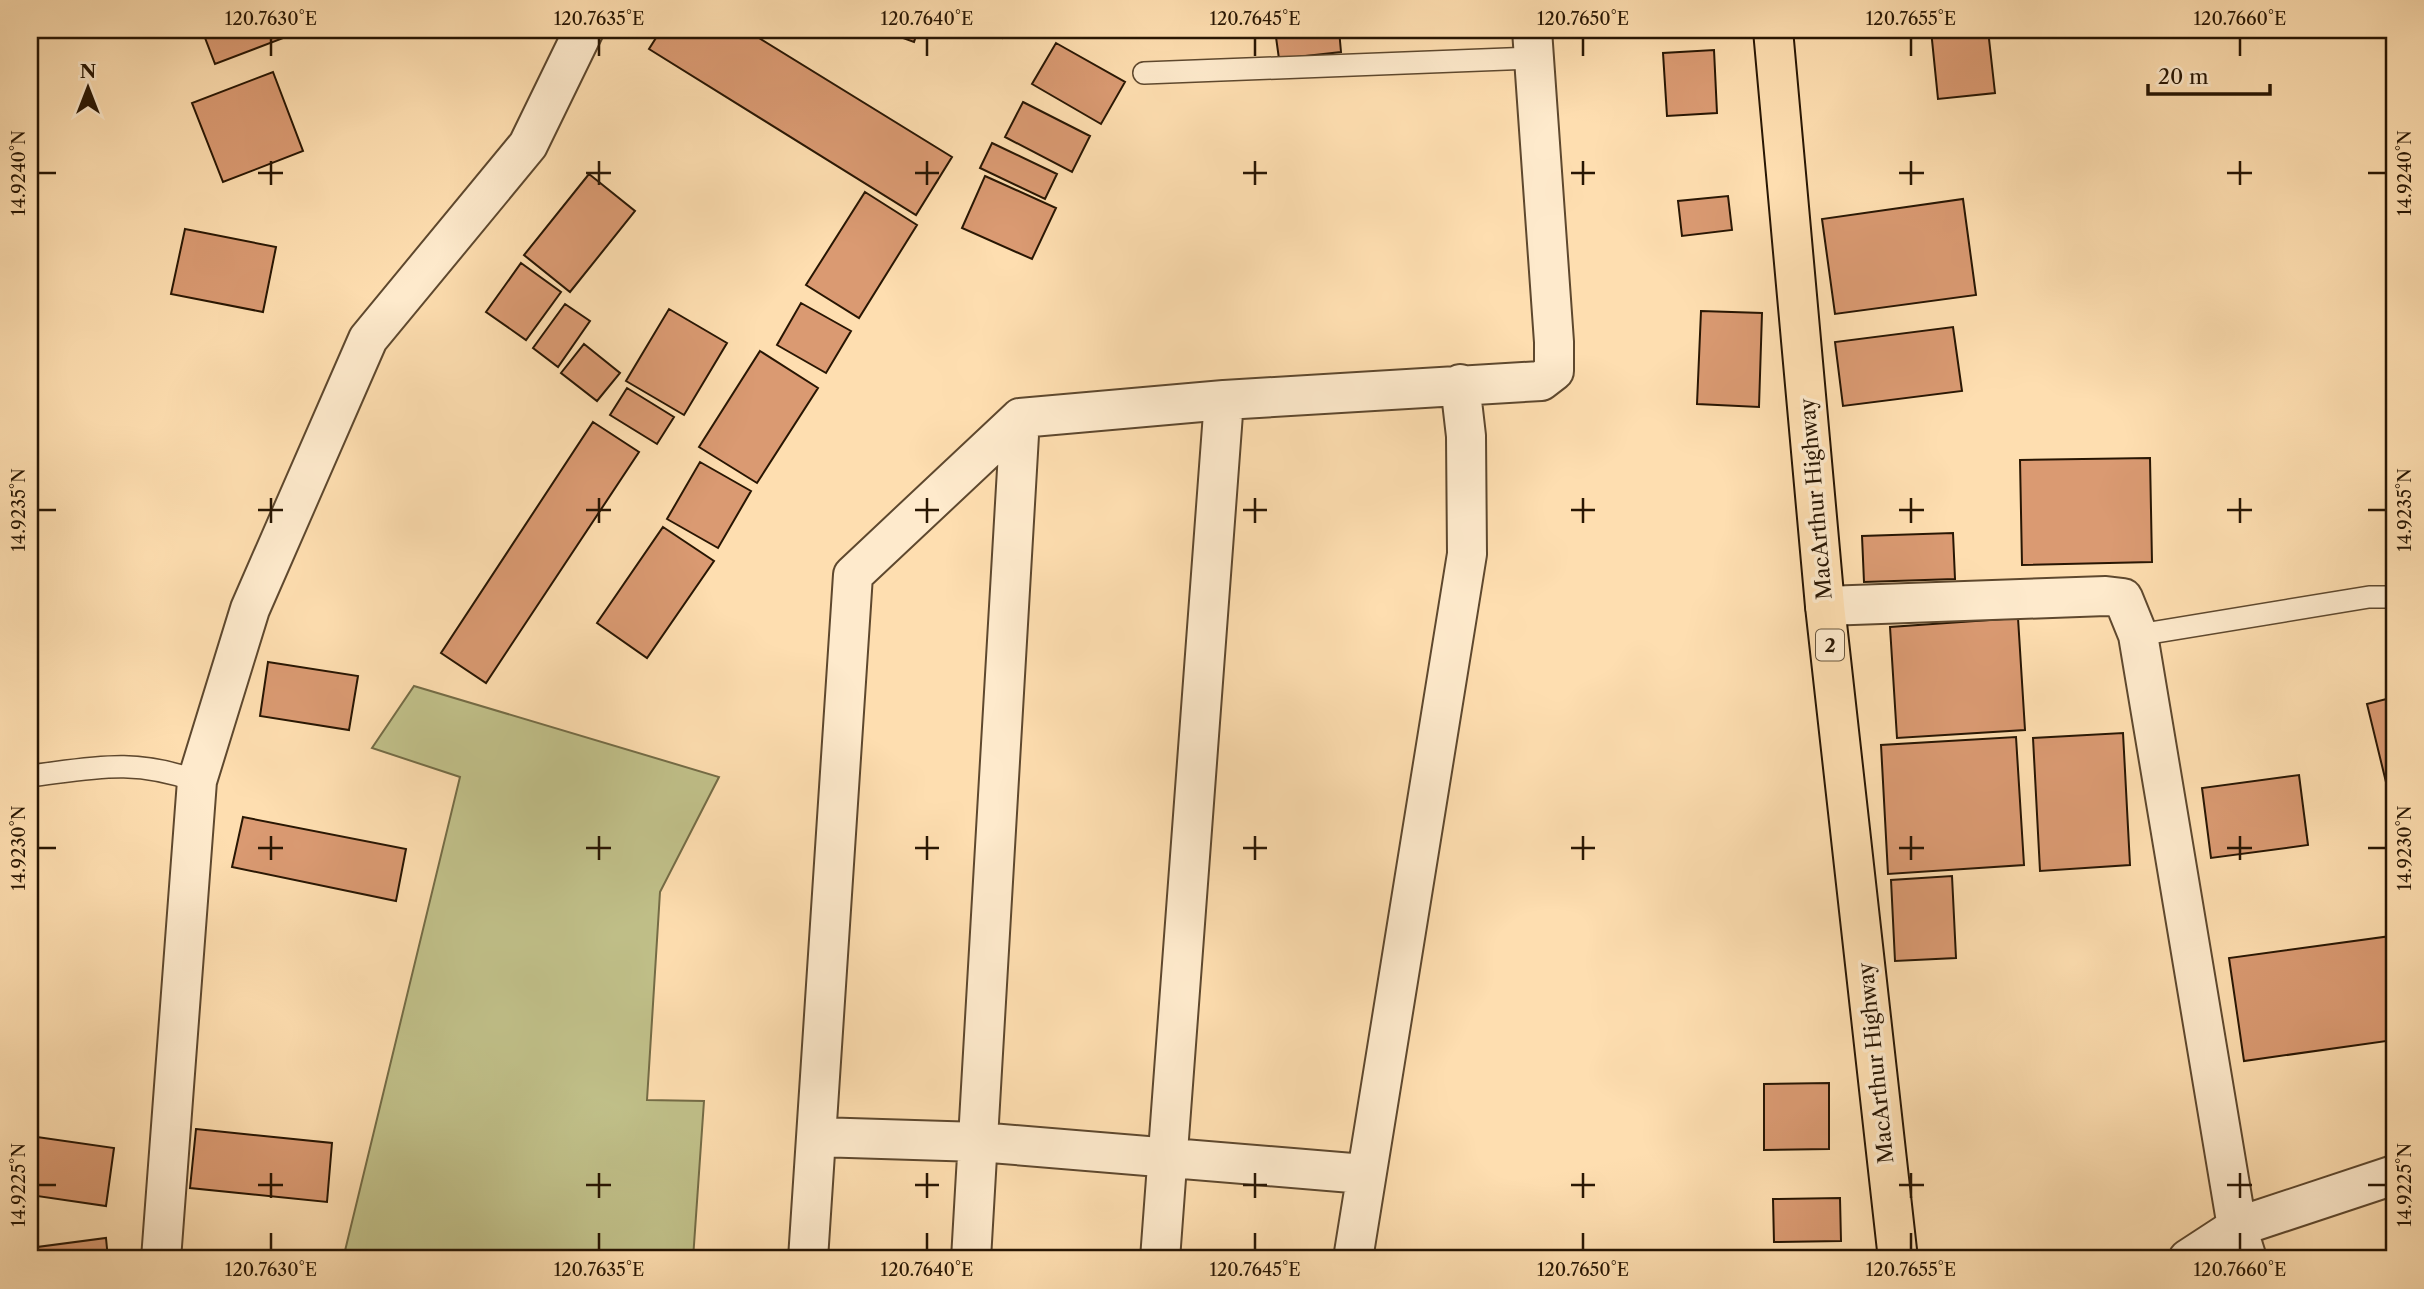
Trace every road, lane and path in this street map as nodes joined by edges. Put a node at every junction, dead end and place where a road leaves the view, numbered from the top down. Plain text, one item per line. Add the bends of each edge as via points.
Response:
1 (584, 30) edge
2 (1773, 30) edge
3 (1533, 44) edge
4 (1144, 73) dead end
5 (1461, 384) junction
6 (1224, 400) junction
7 (1020, 418) junction
8 (2394, 597) edge
9 (1825, 606) junction
10 (2138, 635) junction
11 (30, 776) edge
12 (197, 781) junction
13 (817, 1137) junction
14 (979, 1142) junction
15 (1167, 1158) junction
16 (1364, 1174) junction
17 (2394, 1175) edge
18 (2242, 1243) edge
19 (161, 1259) edge
20 (808, 1259) edge
21 (971, 1259) edge
22 (1160, 1259) edge
23 (1353, 1259) edge
24 (1898, 1259) edge
25 (2188, 1259) edge

1 - 12 street via 528,145 368,339 250,609
2 - 9 highway, MacArthur Highway / 2
3 - 4 lane
3 - 5 street via 1554,371 1541,381
5 - 6 street
5 - 16 street via 1467,554
6 - 7 street
6 - 15 street
7 - 13 street via 853,575
7 - 14 street
8 - 10 lane via 2369,597
9 - 10 street via 2106,596 2123,598
9 - 24 highway, MacArthur Highway / 2
10 - 18 street
11 - 12 lane via 125,764
12 - 19 street
13 - 14 street
13 - 20 street
14 - 15 street
14 - 21 street
15 - 16 street
15 - 22 street
16 - 23 street
17 - 18 street
18 - 25 street

